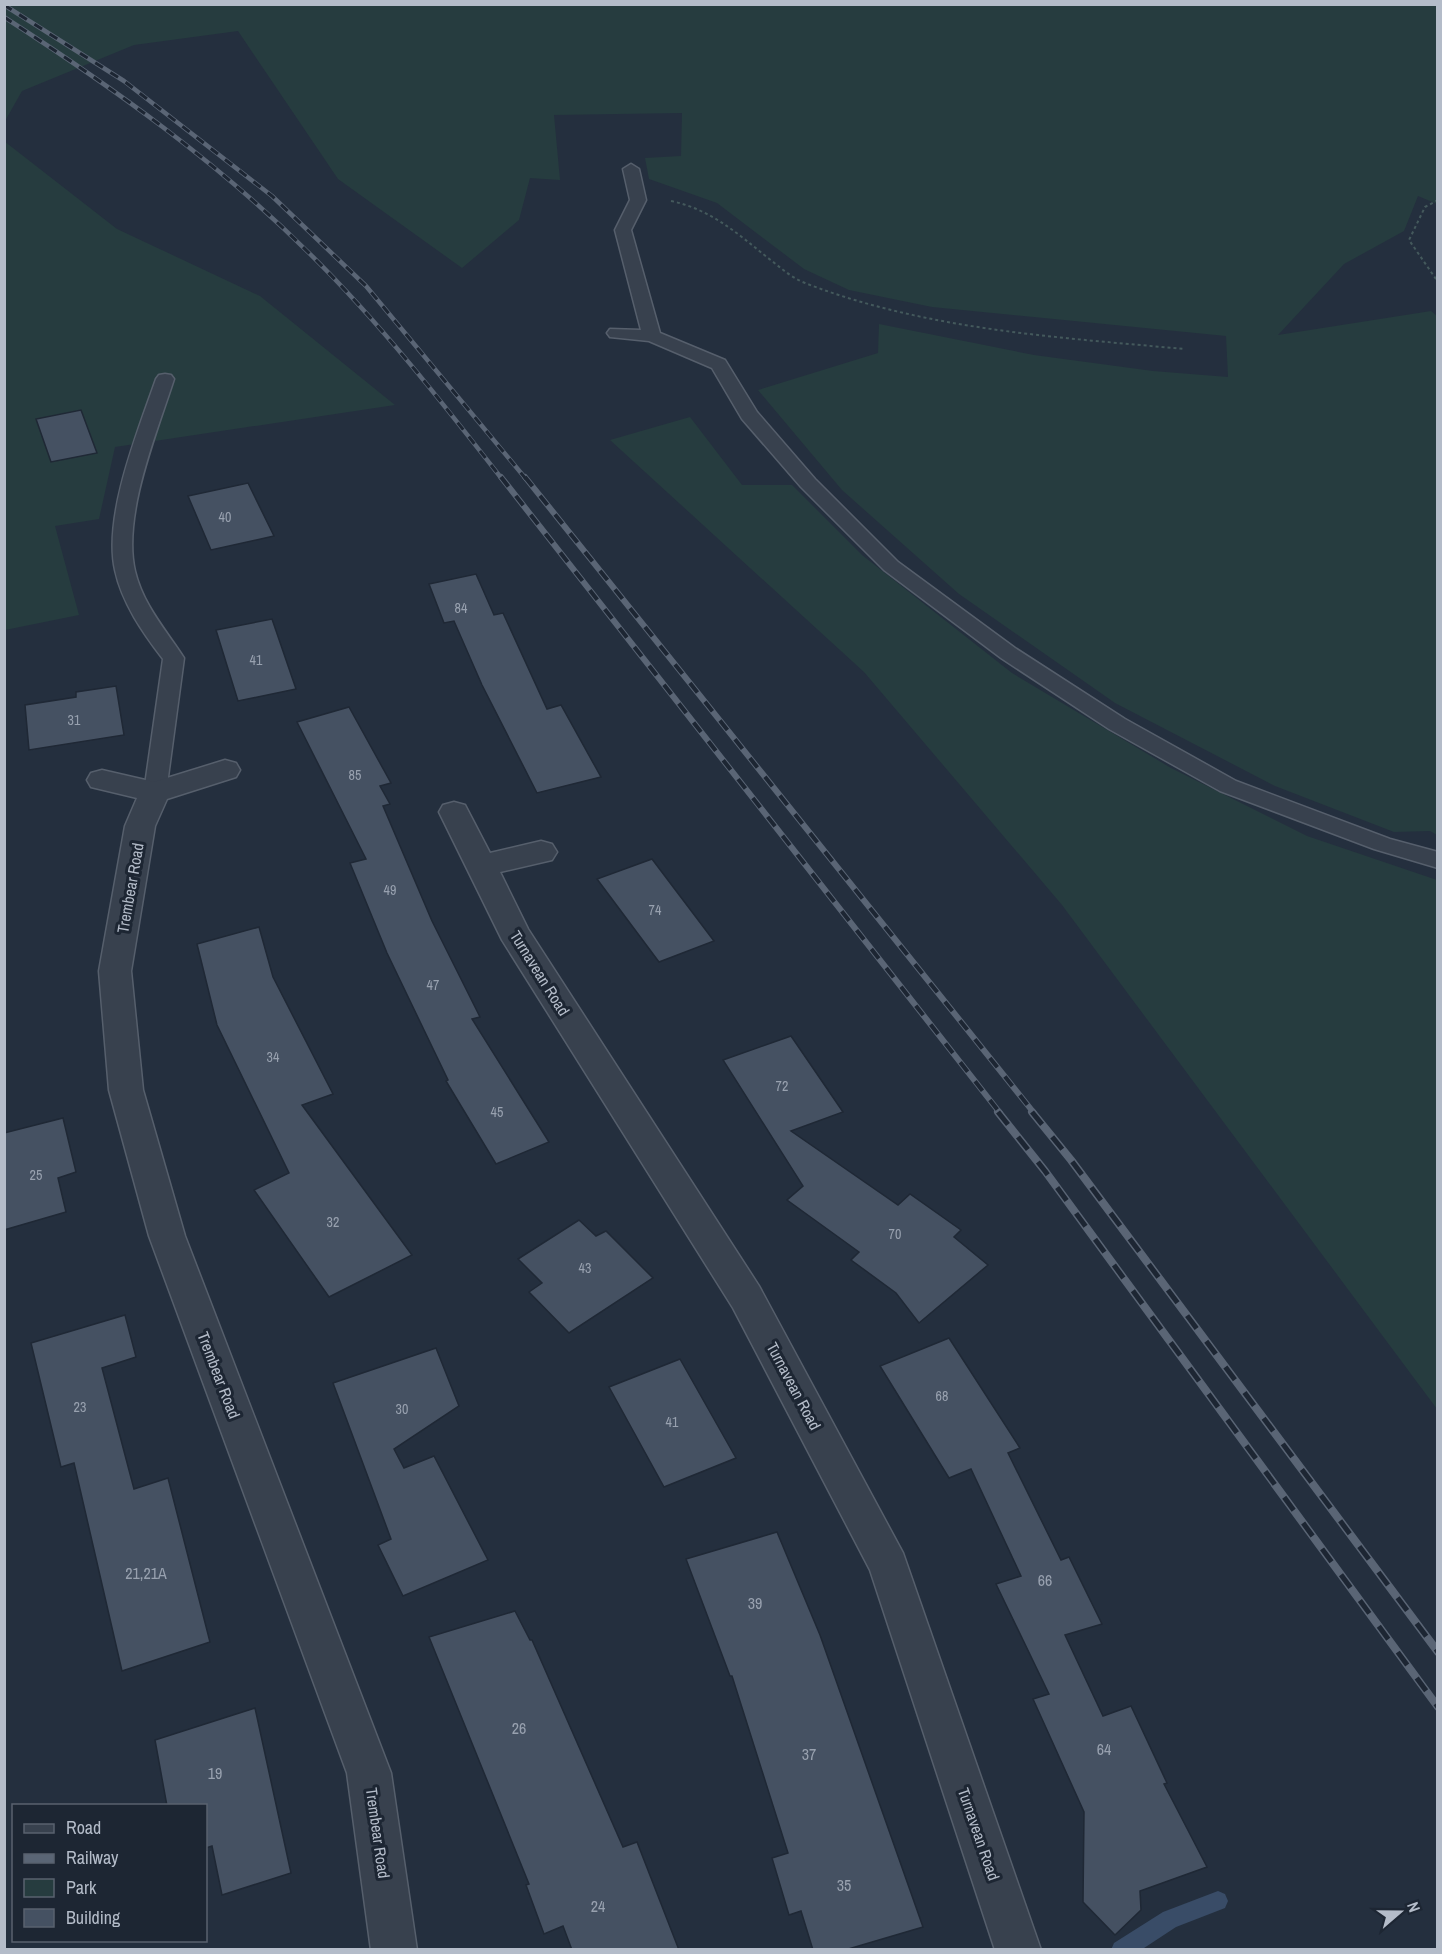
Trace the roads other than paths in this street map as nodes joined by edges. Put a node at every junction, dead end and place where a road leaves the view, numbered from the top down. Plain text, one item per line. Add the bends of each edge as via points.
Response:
1 (631, 169) dead end
2 (616, 333) dead end
3 (652, 336) junction
4 (165, 379) dead end
5 (225, 770) dead end
6 (102, 780) dead end
7 (155, 792) junction
8 (454, 812) dead end
9 (541, 852) dead end
10 (1437, 860) edge
11 (481, 866) junction
12 (394, 1950) edge
13 (1018, 1950) edge

1 - 3 lane via 638,200 623,230
2 - 3 lane
3 - 10 lane via 719,364 749,415 808,483 891,566 1008,653 1117,724 1228,786 1382,844
4 - 7 lane via 135,471 123,531 124,569 151,630 174,658
5 - 7 street
6 - 7 street
7 - 12 street, Trembear Road via 141,826 115,971 126,1090 167,1236 369,1773
8 - 11 street, Turnavean Road
9 - 11 street
11 - 13 street, Turnavean Road via 513,932 746,1297 889,1566

